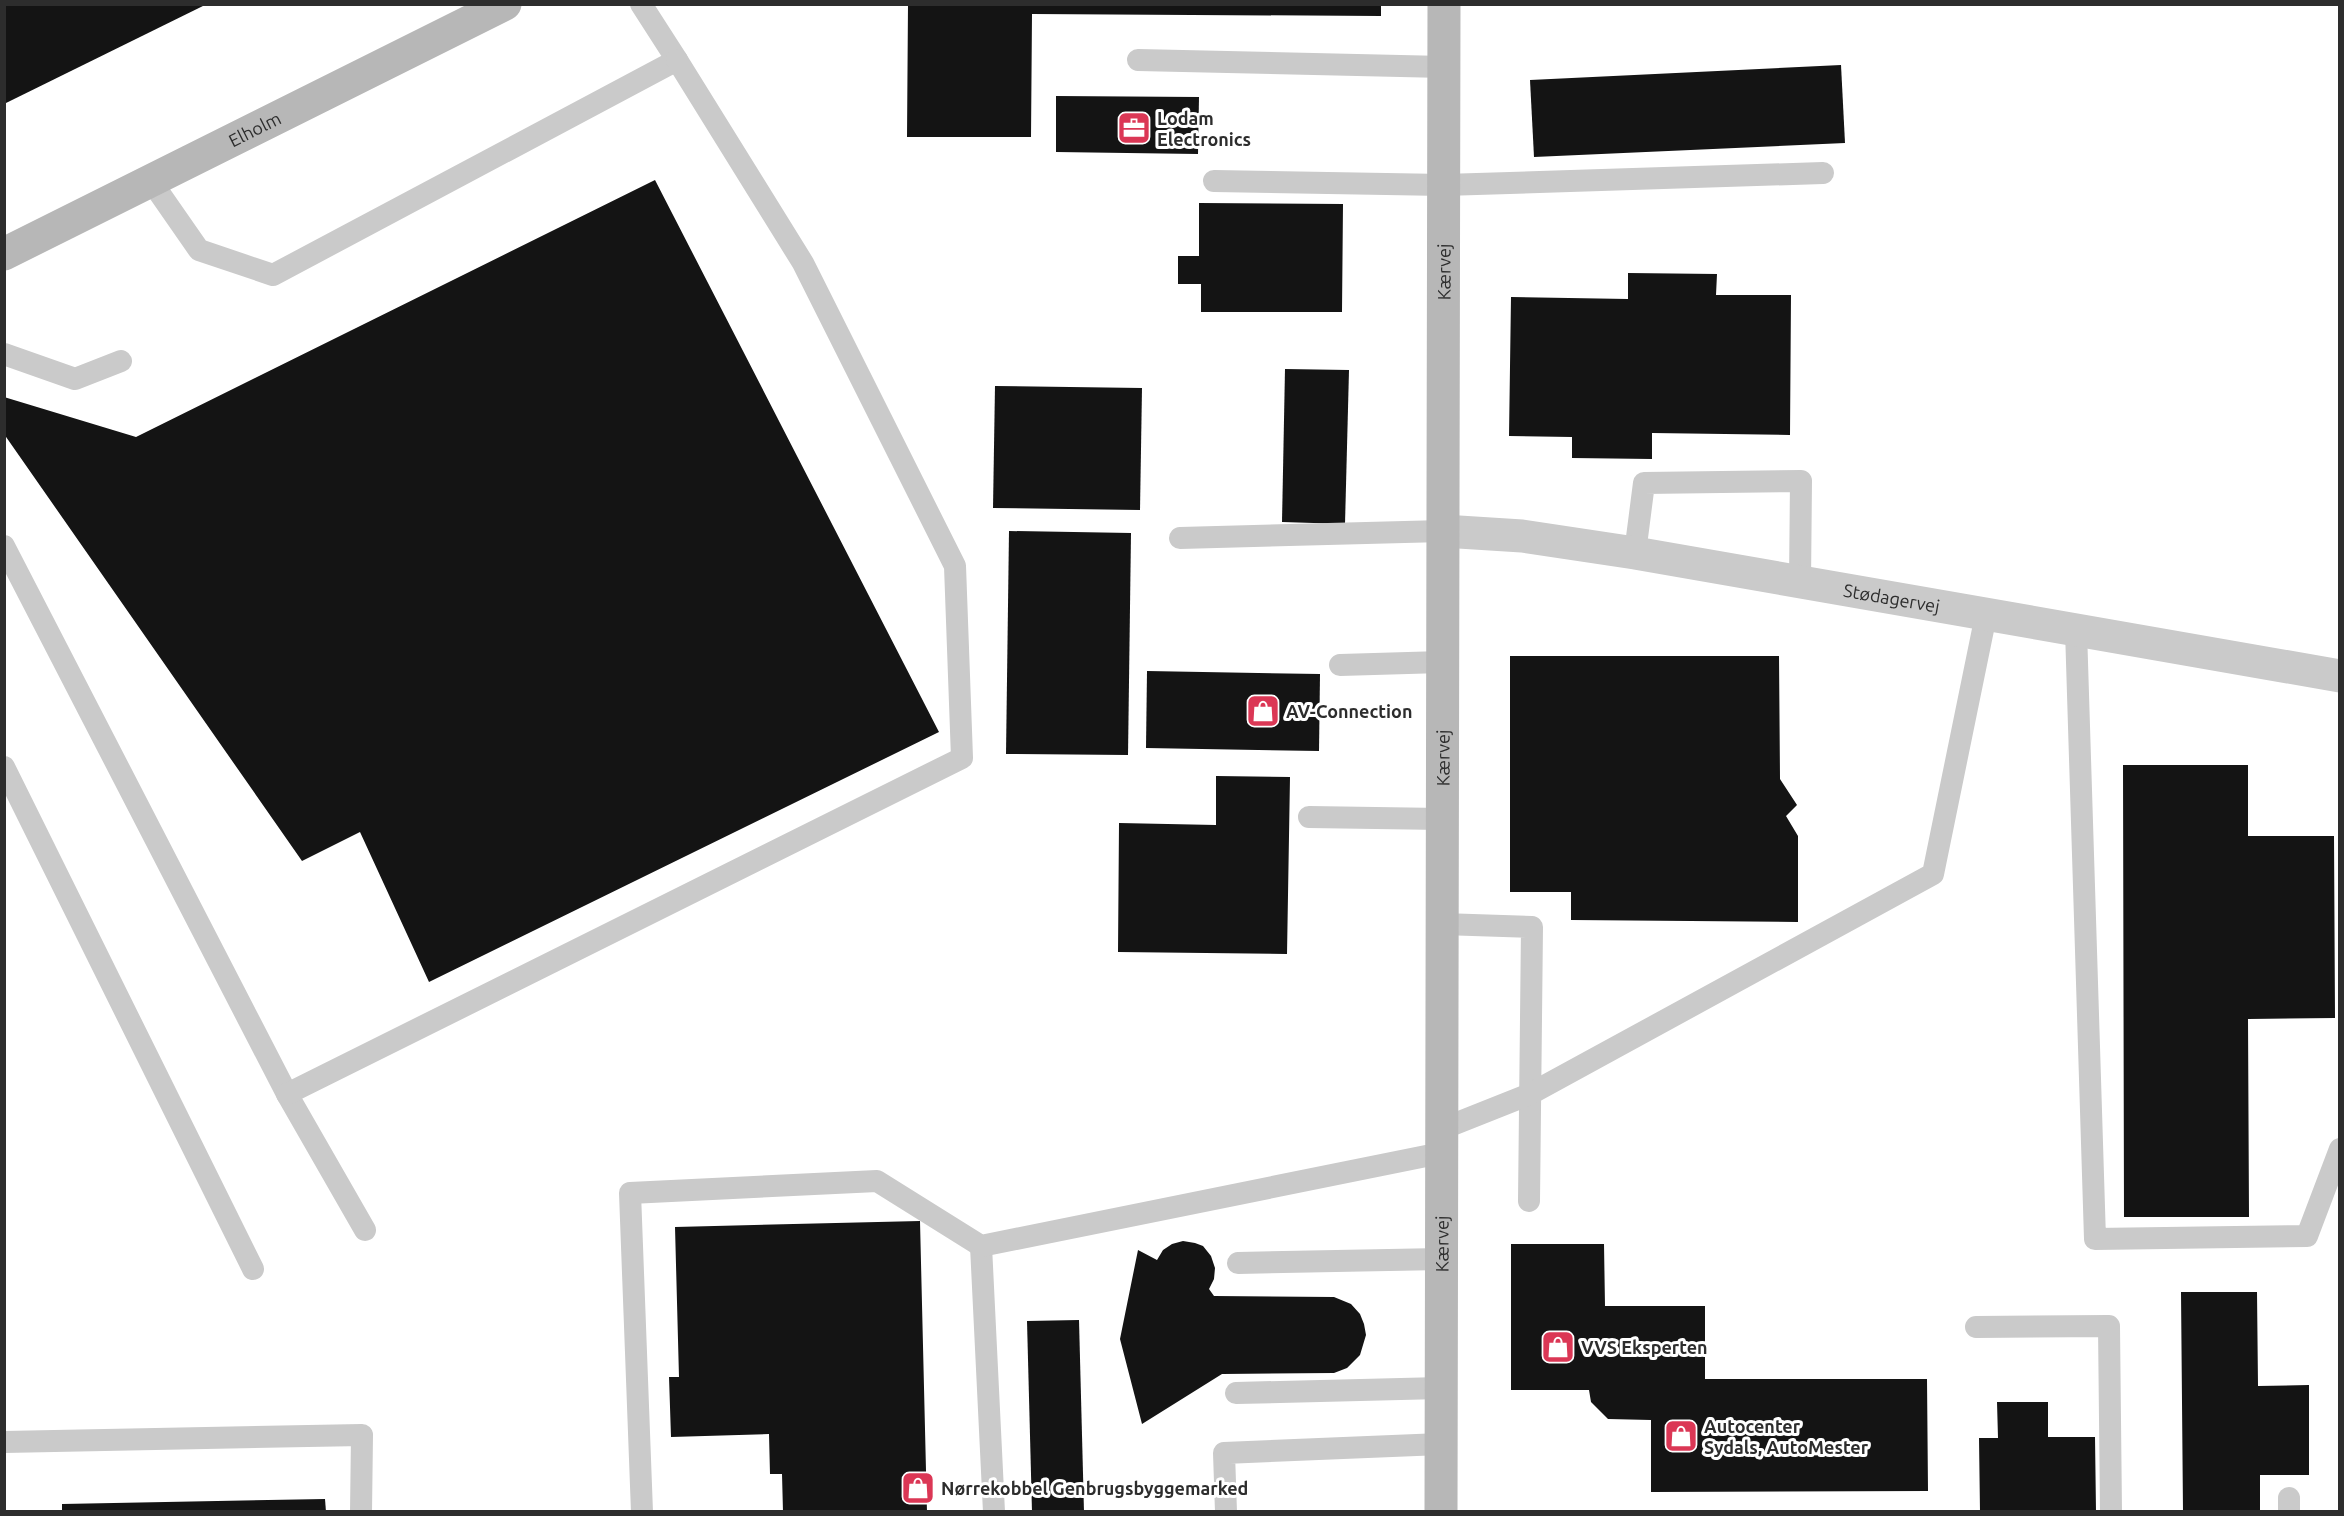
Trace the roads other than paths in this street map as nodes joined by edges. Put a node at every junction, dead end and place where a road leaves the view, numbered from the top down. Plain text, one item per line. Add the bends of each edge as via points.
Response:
1 (505, 4) edge
2 (641, 4) edge
3 (1444, 4) edge
4 (677, 60) junction
5 (1138, 60) dead end
6 (1444, 67) junction
7 (1823, 173) dead end
8 (151, 181) junction
9 (1214, 181) dead end
10 (1444, 184) junction
11 (4, 254) edge
12 (4, 354) edge
13 (120, 361) dead end
14 (1443, 531) junction
15 (1179, 538) dead end
16 (4, 546) edge
17 (1635, 553) junction
18 (1800, 582) junction
19 (1986, 615) junction
20 (2076, 630) junction
21 (1442, 662) junction
22 (1340, 666) dead end
23 (2340, 676) edge
24 (4, 767) edge
25 (1309, 817) dead end
26 (1442, 819) junction
27 (1442, 924) junction
28 (287, 1094) junction
29 (1530, 1094) junction
30 (1442, 1141) junction
31 (2340, 1149) edge
32 (1528, 1201) dead end
33 (365, 1230) dead end
34 (981, 1246) junction
35 (1441, 1259) junction
36 (1238, 1263) dead end
37 (254, 1269) dead end
38 (1976, 1327) dead end
39 (1441, 1388) junction
40 (1236, 1393) dead end
41 (4, 1442) edge
42 (1441, 1444) junction
43 (361, 1512) edge
44 (642, 1512) edge
45 (994, 1512) edge
46 (1226, 1512) edge
47 (1441, 1512) edge
48 (2111, 1512) edge

1 - 8 street, Elholm
2 - 4 lane
3 - 6 street, Kærvej
4 - 8 lane via 273,275 199,250
4 - 28 lane via 803,263 955,566 962,758
5 - 6 lane
6 - 10 street, Kærvej
7 - 10 lane
8 - 11 street, Elholm
9 - 10 lane
10 - 14 street, Kærvej
12 - 13 lane via 75,379
14 - 15 lane
14 - 17 street, Stødagervej via 1522,536
14 - 21 street, Kærvej
16 - 28 lane
17 - 18 street, Stødagervej
17 - 18 lane via 1644,483 1801,481
18 - 19 street, Stødagervej
19 - 20 street, Stødagervej
19 - 29 lane via 1933,874
20 - 23 street, Stødagervej
20 - 31 lane via 2095,1239 2307,1236
21 - 22 lane
21 - 26 street, Kærvej
24 - 37 lane
25 - 26 lane
26 - 27 street, Kærvej
27 - 29 lane via 1532,927
27 - 30 street, Kærvej
28 - 33 lane
29 - 30 lane
29 - 32 lane
30 - 34 lane
30 - 35 street, Kærvej
34 - 44 lane via 877,1181 630,1193
34 - 45 lane
35 - 36 lane
35 - 39 street, Kærvej
38 - 48 lane via 2109,1326
39 - 40 lane
39 - 42 street, Kærvej
41 - 43 lane via 362,1435
42 - 46 lane via 1224,1453
42 - 47 street, Kærvej

